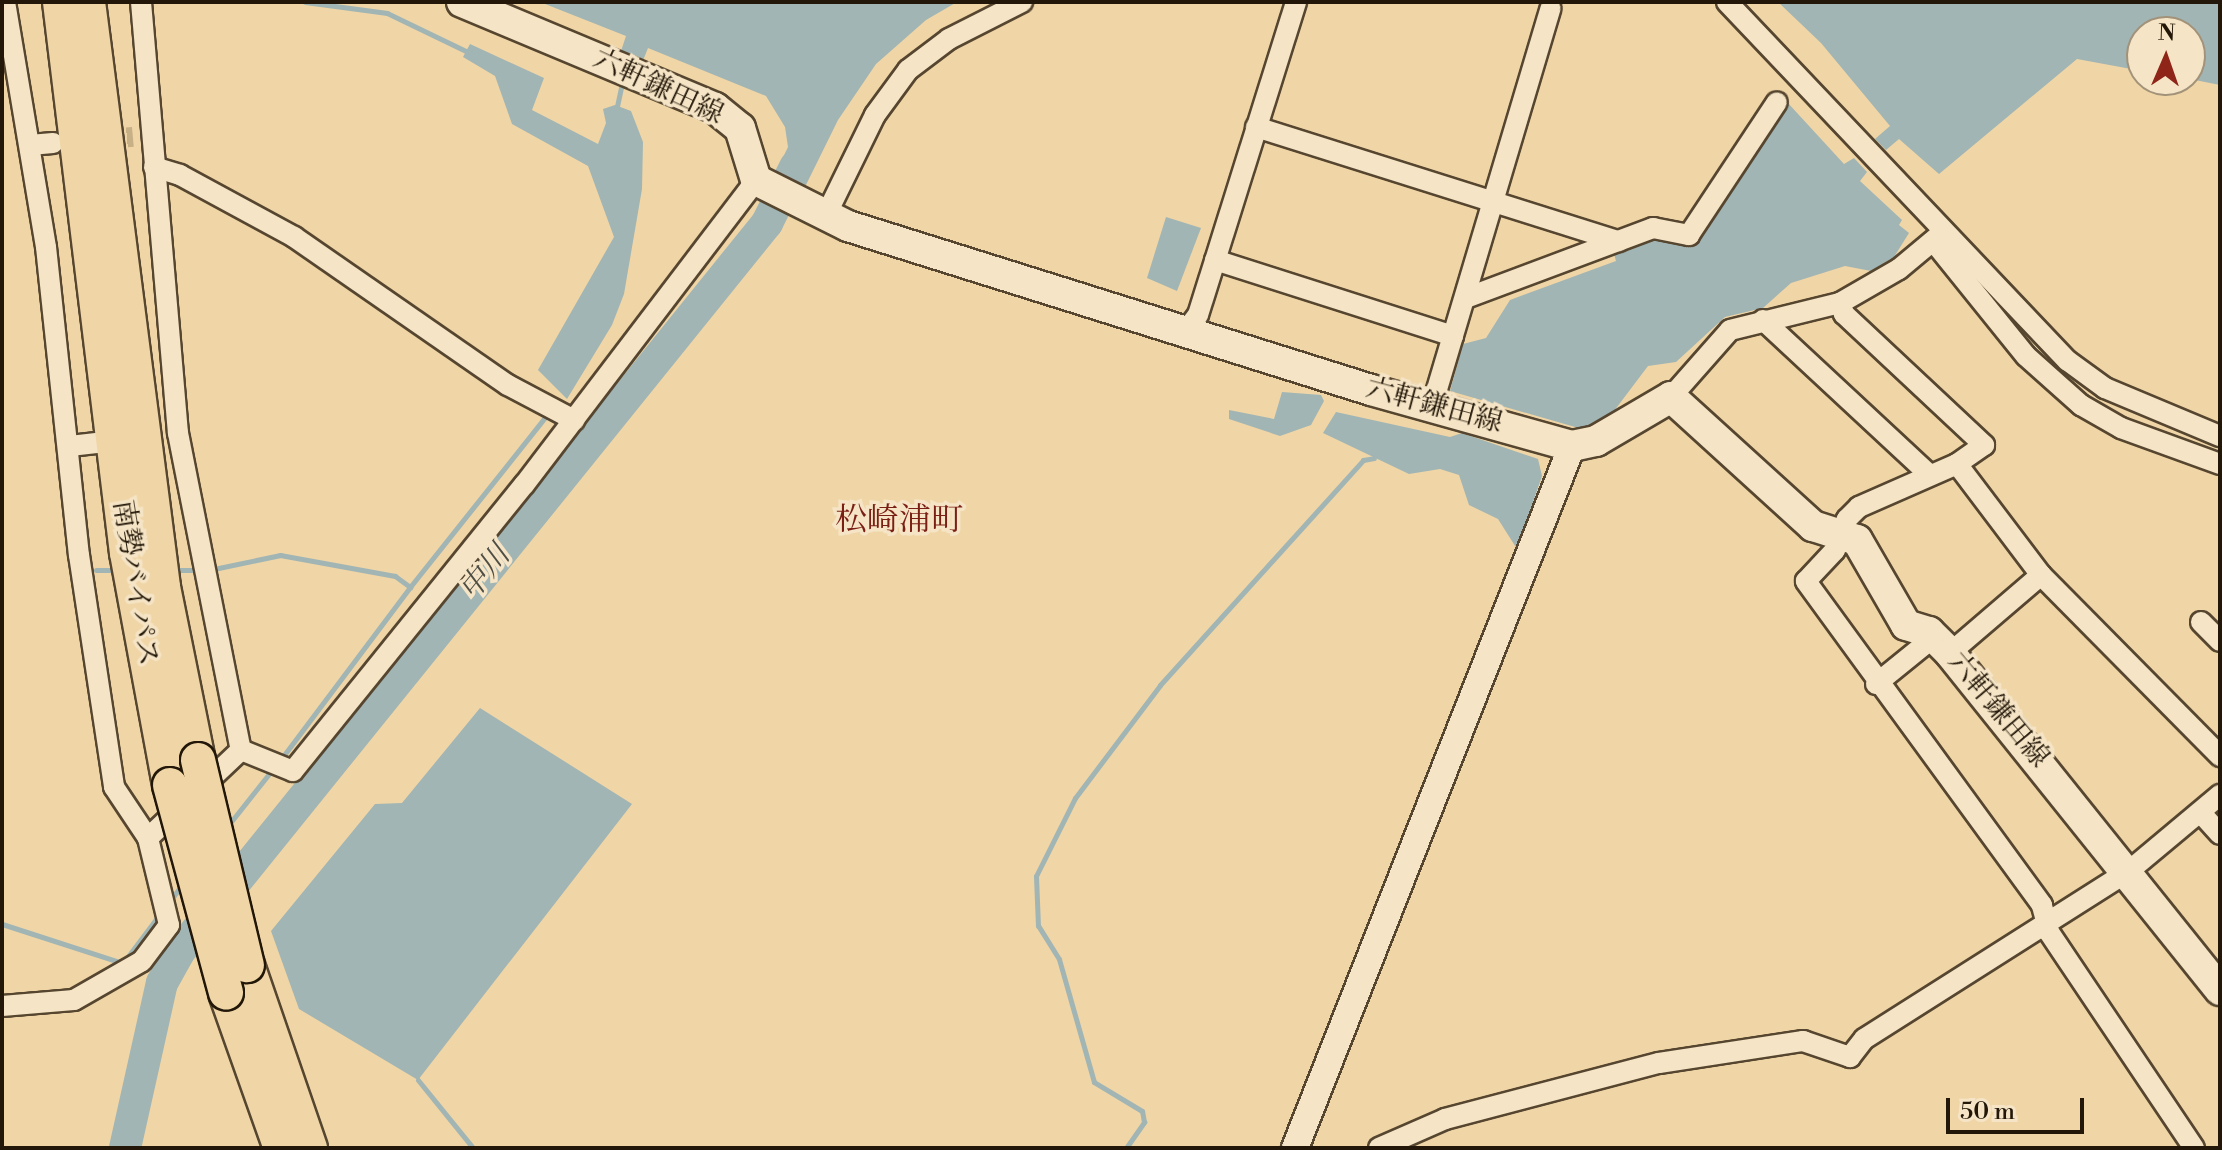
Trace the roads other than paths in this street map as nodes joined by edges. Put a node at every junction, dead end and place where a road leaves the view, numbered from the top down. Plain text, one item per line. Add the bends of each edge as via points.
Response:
1 (5, 2) edge
2 (60, 2) edge
3 (88, 2) edge
4 (141, 2) edge
5 (462, 2) edge
6 (1022, 2) edge
7 (1296, 2) edge
8 (1727, 2) edge
9 (1551, 8) dead end
10 (1777, 102) dead end
11 (1256, 127) junction
12 (53, 143) dead end
13 (30, 145) junction
14 (154, 167) junction
15 (756, 180) junction
16 (1494, 202) junction
17 (814, 211) junction
18 (1939, 237) junction
19 (1618, 241) junction
20 (1215, 260) junction
21 (1466, 298) junction
22 (1840, 303) junction
23 (1763, 320) junction
24 (1185, 332) junction
25 (1453, 336) junction
26 (1671, 397) junction
27 (1441, 407) junction
28 (560, 412) junction
29 (178, 433) junction
30 (2220, 436) edge
31 (128, 438) junction
32 (1564, 442) junction
33 (70, 446) junction
34 (1957, 464) junction
35 (2220, 464) edge
36 (1930, 475) junction
37 (1841, 532) junction
38 (146, 570) junction
39 (2041, 575) junction
40 (2201, 622) dead end
41 (2220, 641) edge
42 (1942, 645) junction
43 (1876, 684) junction
44 (241, 750) junction
45 (2220, 756) edge
46 (2220, 795) edge
47 (2201, 813) junction
48 (2220, 834) edge
49 (148, 838) junction
50 (2129, 871) junction
51 (2049, 920) junction
52 (2220, 990) edge
53 (2, 1006) edge
54 (1300, 1146) edge
55 (281, 1148) edge
56 (310, 1148) edge
57 (1379, 1148) edge
58 (2194, 1148) edge

1 - 13 street
2 - 31 highway, 南勢バイパス
3 - 31 highway, 南勢バイパス
4 - 14 street via 142,137
5 - 15 main road, 六軒鎌田線 via 730,118 747,142
6 - 17 street via 949,39 908,70
7 - 11 street
8 - 18 street via 1885,166
9 - 16 street
10 - 19 street via 1689,235 1653,228
11 - 16 street
11 - 20 street
12 - 13 street
13 - 33 street
14 - 28 street via 180,175 294,237 508,385
14 - 29 street
15 - 17 main road, 六軒鎌田線
15 - 28 street
16 - 19 street
16 - 21 street
17 - 24 main road, 六軒鎌田線
18 - 22 street
18 - 30 street via 2068,361 2131,401
18 - 35 street via 2026,356 2081,405 2121,428
19 - 21 street
20 - 24 street via 1198,315
20 - 25 street
21 - 25 street
22 - 23 street
22 - 34 street via 1844,314 1984,445
23 - 26 street via 1730,330
23 - 36 street
24 - 27 main road, 六軒鎌田線
25 - 27 street
26 - 32 main road via 1596,441
26 - 37 main road, 六軒鎌田線 via 1813,526
27 - 32 main road, 六軒鎌田線
28 - 44 street via 293,771 267,756
29 - 31 street
29 - 44 street
31 - 33 street
31 - 38 highway, 南勢バイパス
32 - 54 street
33 - 49 street via 79,555 114,787
34 - 36 street
34 - 39 street
36 - 37 street via 1859,507
37 - 42 main road, 六軒鎌田線 via 1857,540 1906,625
37 - 43 street via 1835,550 1806,581
38 - 55 highway, 南勢バイパス, bridge via 170,785 226,993
38 - 56 highway, 南勢バイパス, bridge via 247,965
39 - 42 street
39 - 45 street
40 - 41 street
42 - 43 street
42 - 50 main road, 六軒鎌田線
43 - 51 street
44 - 49 street
46 - 47 street
47 - 48 street
47 - 50 street
49 - 53 street via 169,925 142,961 74,1000
50 - 51 street via 2060,918
50 - 52 main road, 六軒鎌田線
51 - 57 street via 1864,1039 1850,1057 1803,1041 1659,1063 1445,1119
51 - 58 street via 2049,932

